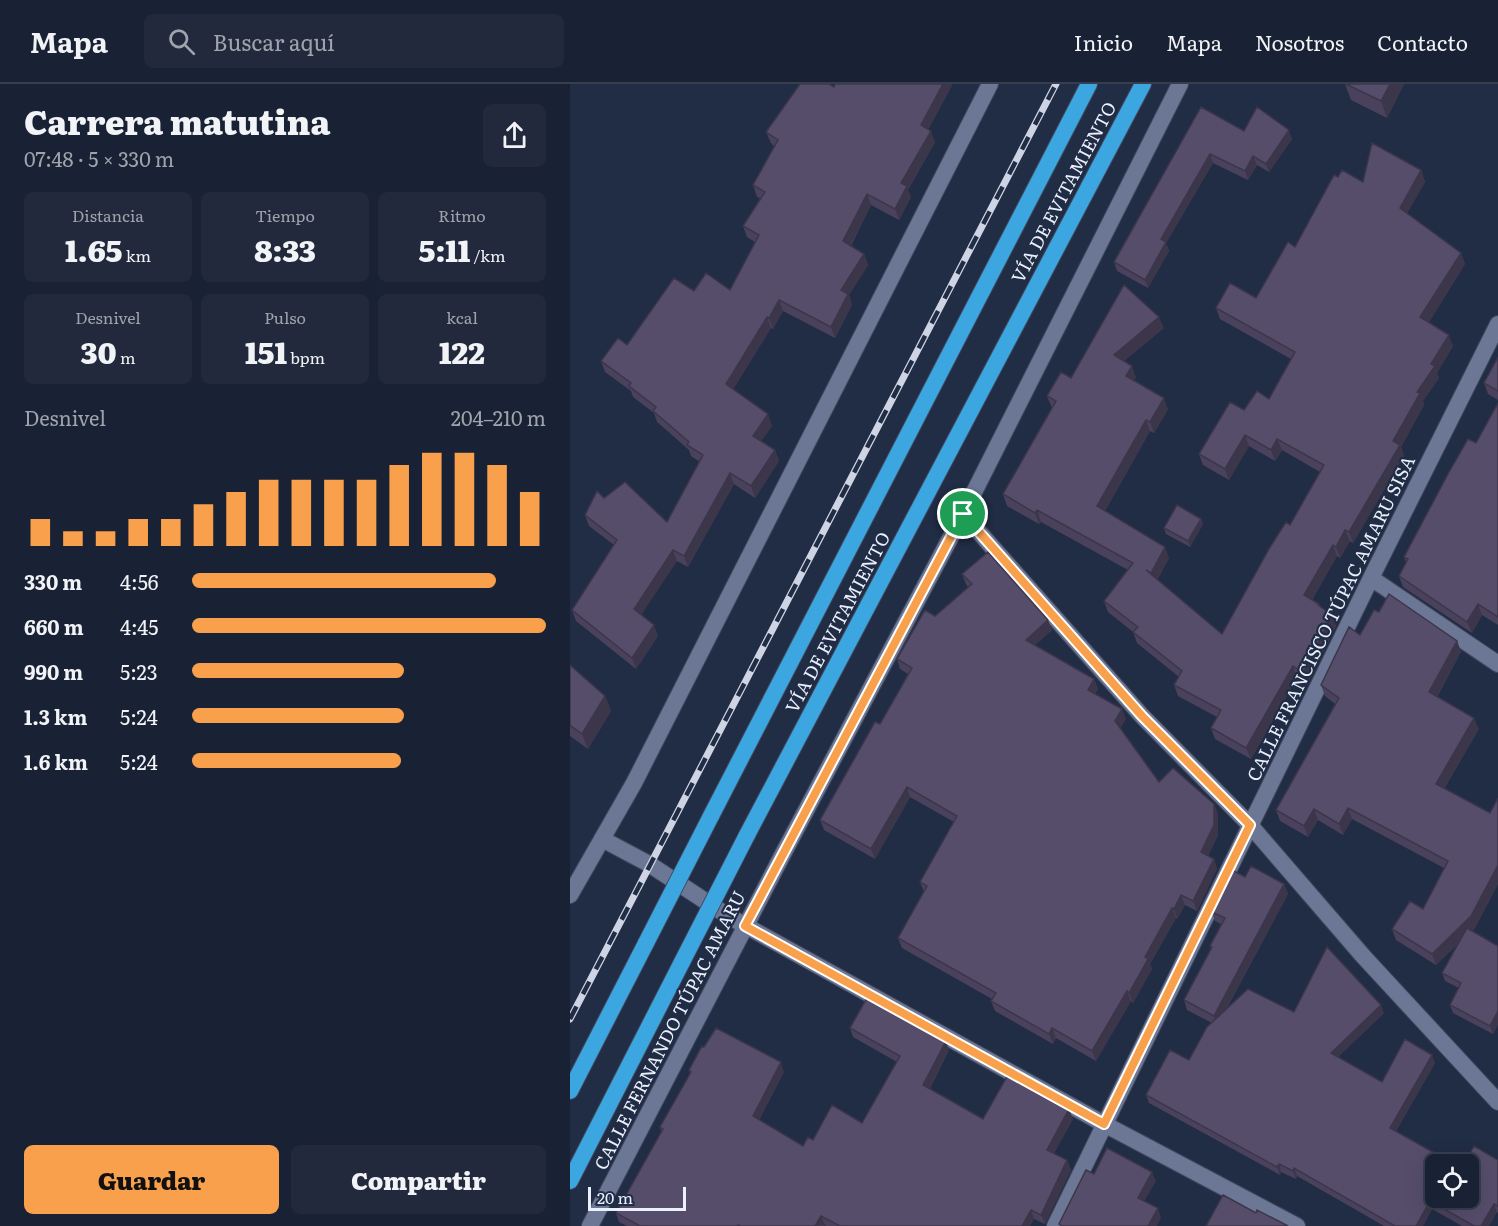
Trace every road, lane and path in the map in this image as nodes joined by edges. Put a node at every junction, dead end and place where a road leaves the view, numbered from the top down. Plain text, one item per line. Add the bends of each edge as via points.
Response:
1 (990, 84) edge
2 (1089, 84) edge
3 (1143, 84) edge
4 (1180, 84) edge
5 (1498, 324) edge
6 (963, 514) junction
7 (1371, 578) junction
8 (1498, 664) edge
9 (1250, 825) junction
10 (602, 839) junction
11 (570, 895) edge
12 (745, 926) junction
13 (570, 1091) edge
14 (1498, 1102) edge
15 (1104, 1124) junction
16 (570, 1181) edge
17 (590, 1226) edge
18 (1055, 1226) edge
19 (1298, 1226) edge

1 - 10 street
2 - 13 highway, VÍA DE EVITAMIENTO, bridge
3 - 16 highway, VÍA DE EVITAMIENTO, bridge via 747,835
4 - 6 street, CALLE FERNANDO TÚPAC AMARU
5 - 7 street, CALLE FRANCISCO TÚPAC AMARU SISA
6 - 9 street via 1142,716
6 - 12 street, CALLE FERNANDO TÚPAC AMARU
7 - 8 street
7 - 9 street, CALLE FRANCISCO TÚPAC AMARU SISA
9 - 14 street via 1363,956
9 - 15 street, CALLE FRANCISCO TÚPAC AMARU SISA
10 - 11 street
10 - 12 street via 649,864
12 - 15 street
12 - 17 street, CALLE FERNANDO TÚPAC AMARU
15 - 18 street, CALLE FRANCISCO TÚPAC AMARU SISA
15 - 19 street

